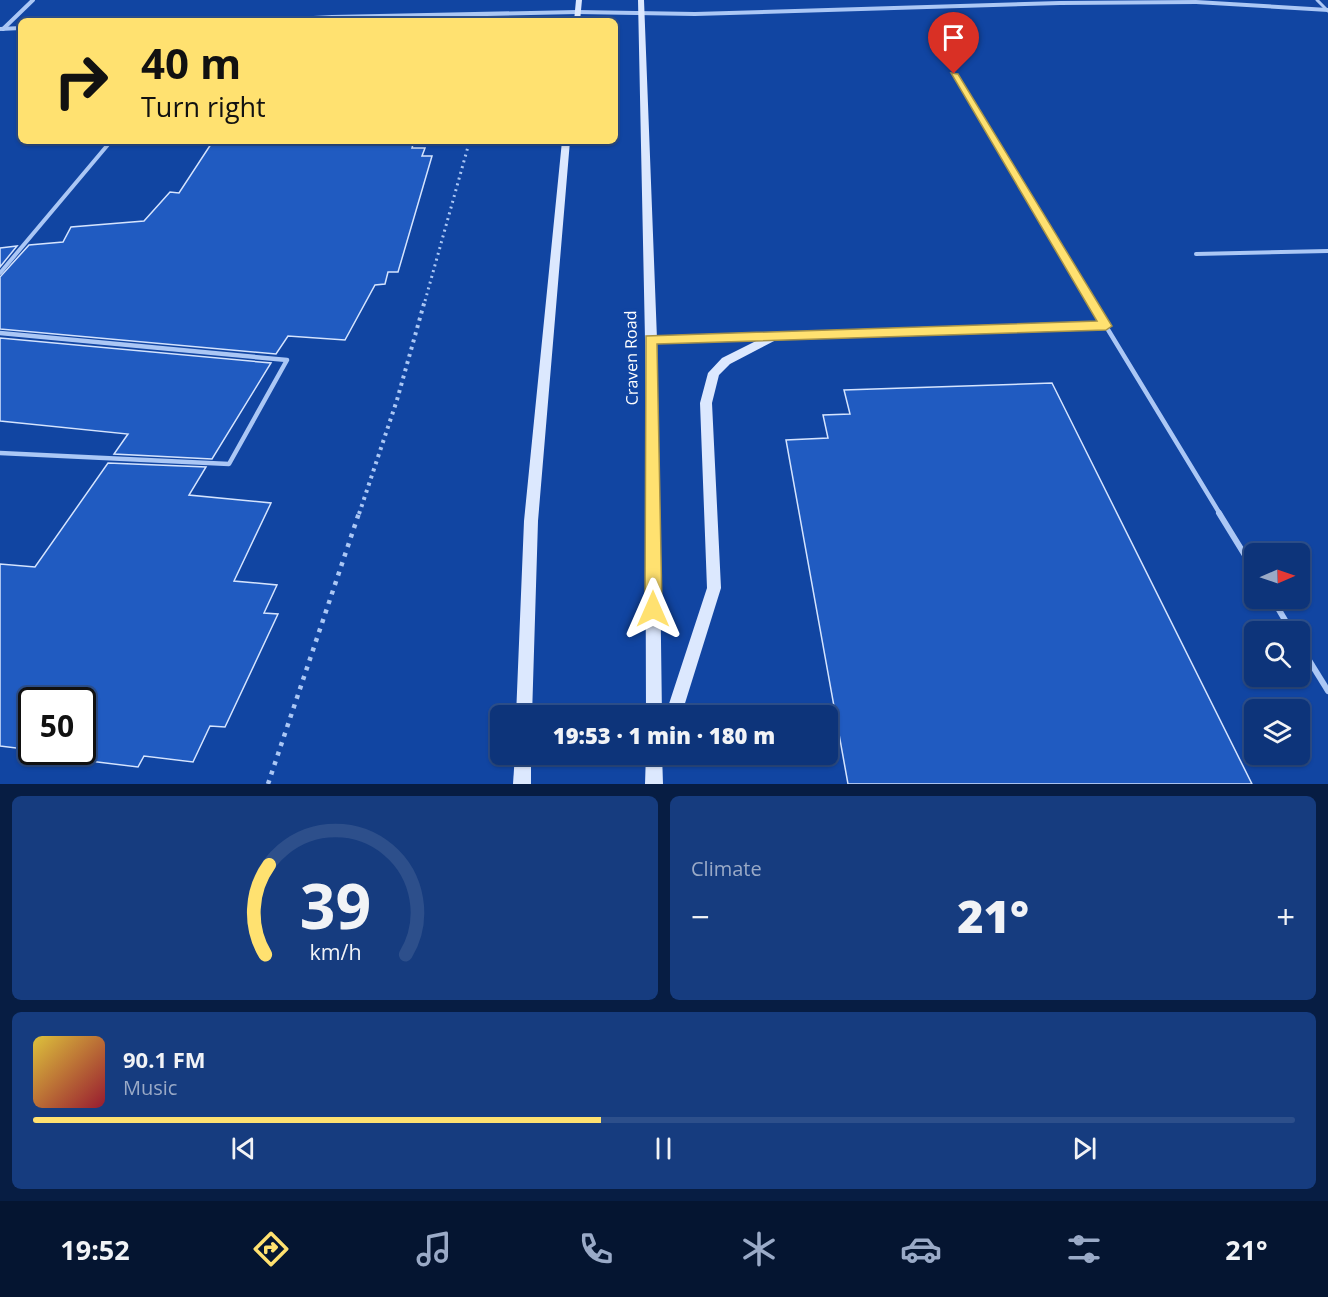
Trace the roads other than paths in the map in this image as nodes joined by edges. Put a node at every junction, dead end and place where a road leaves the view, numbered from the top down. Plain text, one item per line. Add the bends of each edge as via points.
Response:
1 (33, 0) edge
2 (579, 0) edge
3 (641, 0) edge
4 (1317, 0) edge
5 (1328, 11) edge
6 (577, 12) junction
7 (642, 15) junction
8 (302, 18) edge
9 (577, 18) edge
10 (18, 28) edge
11 (1, 29) edge
12 (954, 74) dead end
13 (108, 144) edge
14 (566, 144) edge
15 (1328, 251) edge
16 (1196, 254) dead end
17 (0, 273) edge
18 (1106, 326) junction
19 (0, 333) edge
20 (774, 336) junction
21 (651, 339) junction
22 (0, 453) edge
23 (1244, 554) edge
24 (1310, 662) edge
25 (1328, 692) edge
26 (524, 705) edge
27 (654, 705) edge
28 (677, 705) edge
29 (523, 765) edge
30 (522, 784) edge

1 - 11 street
2 - 6 main road
3 - 7 main road, Craven Road
4 - 5 lane
5 - 7 street via 1196,2
6 - 7 street
6 - 8 street
6 - 9 main road
7 - 21 main road, Craven Road
10 - 11 street
12 - 18 lane
13 - 17 lane
14 - 26 main road via 531,521
15 - 16 lane
18 - 20 lane
18 - 23 lane
19 - 22 lane via 287,360 229,464
20 - 21 lane
20 - 28 main road via 726,361 714,372 706,403 714,588
21 - 27 main road, Craven Road
24 - 25 lane
29 - 30 main road

